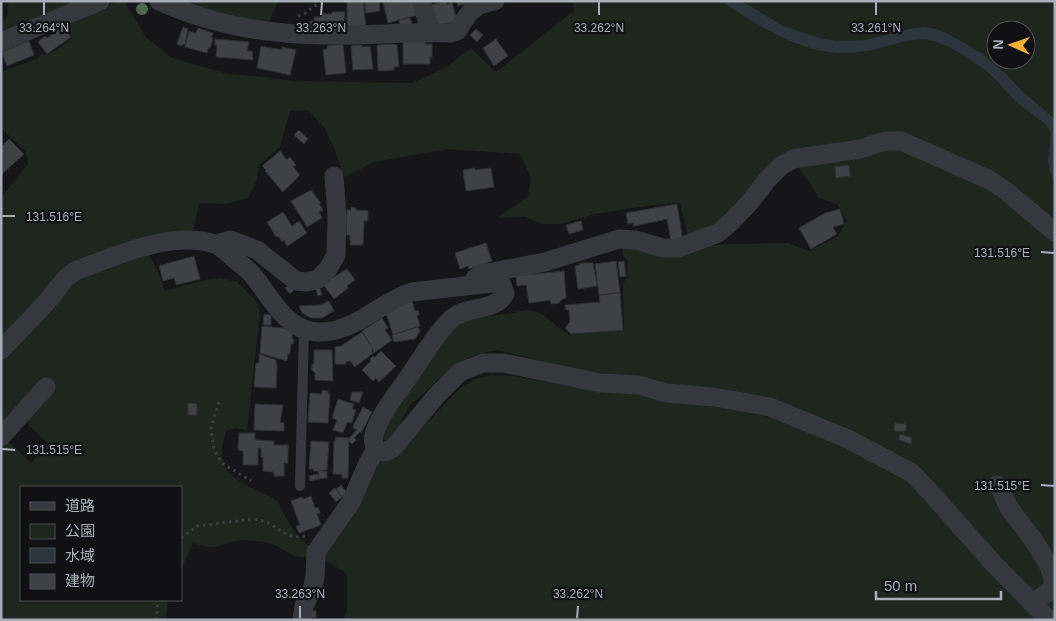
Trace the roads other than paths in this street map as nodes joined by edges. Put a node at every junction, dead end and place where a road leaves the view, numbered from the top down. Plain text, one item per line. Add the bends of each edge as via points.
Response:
1 (100, 1) edge
2 (159, 1) edge
3 (421, 1) edge
4 (495, 1) edge
5 (430, 32) junction
6 (1, 42) edge
7 (334, 176) dead end
8 (1055, 232) edge
9 (217, 244) junction
10 (457, 287) junction
11 (304, 330) junction
12 (1, 350) edge
13 (46, 388) dead end
14 (1, 437) edge
15 (376, 449) junction
16 (998, 485) dead end
17 (300, 486) dead end
18 (1032, 602) junction
19 (302, 620) edge
20 (1049, 620) edge

1 - 6 street
2 - 5 street via 209,20 246,29 334,36
3 - 5 street
4 - 5 street via 476,6 468,12 457,31
7 - 9 street via 336,255 318,279 296,281 256,250 231,240
8 - 10 street via 990,180 901,141 886,141 860,149 793,159 780,166 718,233 678,248 619,239 545,262 482,274
9 - 11 street via 250,272 284,314
9 - 12 street via 198,240 169,241 75,271
10 - 11 street via 400,296 340,330
10 - 15 street via 502,284 505,294 502,300 460,312 451,319 390,404 375,432 373,442
11 - 17 lane
13 - 14 street
15 - 18 street via 384,452 393,448 460,372 484,363 503,363 600,383 639,385 770,407 848,439 912,473
15 - 19 street via 351,502 316,552 315,577
16 - 18 street via 1008,506 1037,542 1052,570 1052,585
18 - 20 street

